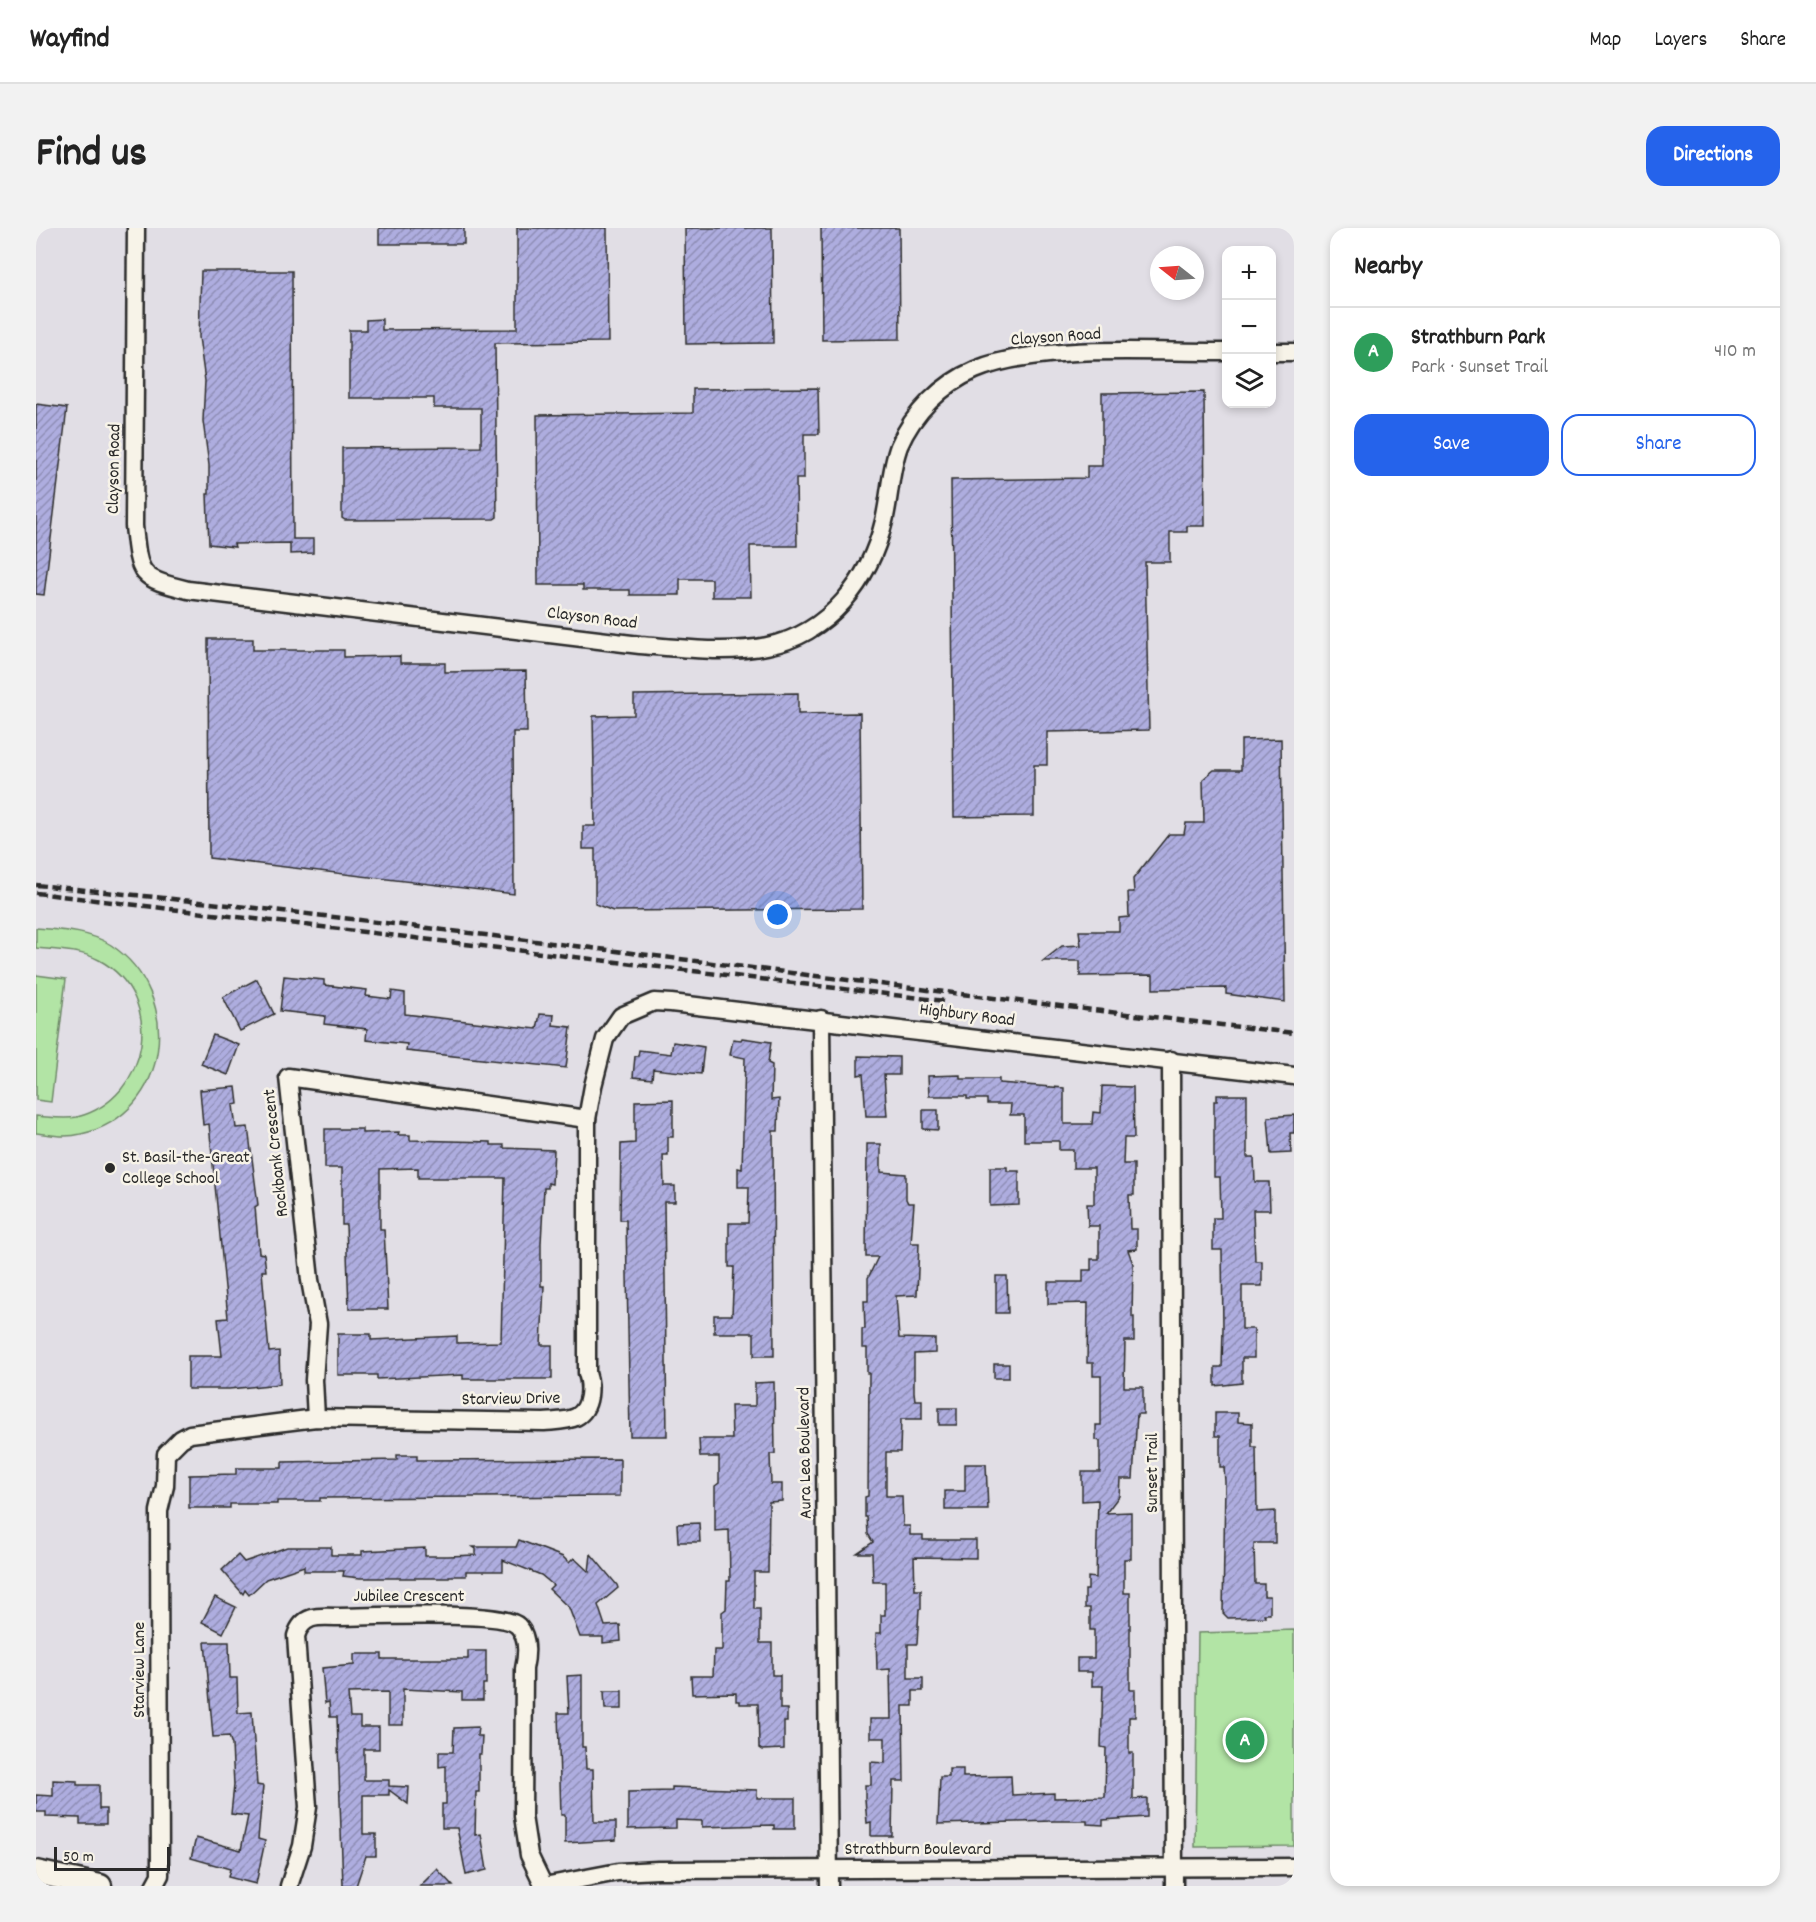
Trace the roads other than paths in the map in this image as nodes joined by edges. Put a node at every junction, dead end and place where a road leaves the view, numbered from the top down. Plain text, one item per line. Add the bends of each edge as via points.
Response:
1 (136, 228) edge
2 (1222, 352) edge
3 (1276, 352) edge
4 (1294, 352) edge
5 (635, 1008) joint
6 (821, 1019) junction
7 (1171, 1060) junction
8 (1294, 1076) edge
9 (587, 1119) junction
10 (316, 1418) junction
11 (166, 1454) joint
12 (1174, 1867) junction
13 (1294, 1867) edge
14 (36, 1872) edge
15 (829, 1878) edge
16 (100, 1886) edge
17 (154, 1886) edge
18 (289, 1886) edge
19 (544, 1886) edge
20 (1174, 1886) edge

1 - 2 street, Clayson Road via 134,526 143,573 150,580 188,590 640,645 765,647 795,637 827,617 852,595 872,557 883,525 899,446 908,430 932,399 974,371 1011,359 1061,353
3 - 4 street
5 - 6 street, Highbury Road via 654,1002 671,1003
5 - 9 street, Starview Drive via 621,1016 605,1039
6 - 7 street, Highbury Road
6 - 15 street, Aura Lea Boulevard
7 - 8 street, Highbury Road
7 - 12 street, Sunset Trail
9 - 10 street, Starview Drive via 587,1372 591,1384 587,1409 580,1416 544,1422
9 - 10 street, Rockbank Crescent via 288,1077 318,1324
10 - 11 street, Starview Drive via 190,1434
11 - 17 street, Starview Lane via 159,1510 160,1875
12 - 13 street, Strathburn Boulevard
12 - 15 street, Strathburn Boulevard
12 - 20 street, Sunset Trail
14 - 16 main road
15 - 19 street, Strathburn Boulevard via 618,1872
18 - 19 street, Jubilee Crescent via 302,1846 308,1807 296,1636 298,1627 320,1615 502,1618 519,1626 527,1653 523,1816 529,1855

